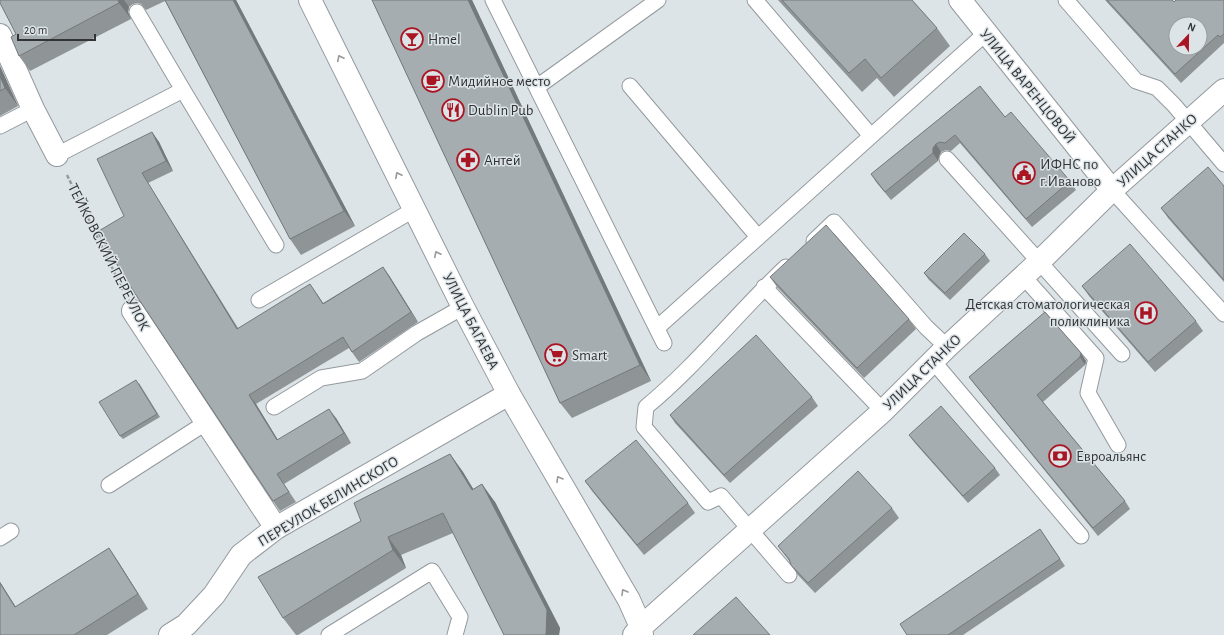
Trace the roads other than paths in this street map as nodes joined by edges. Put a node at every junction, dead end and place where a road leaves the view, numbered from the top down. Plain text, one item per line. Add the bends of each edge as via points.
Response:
1 (310, 0) edge
2 (493, 0) edge
3 (658, 0) edge
4 (756, 0) edge
5 (960, 0) edge
6 (1066, 0) edge
7 (138, 12) dead end
8 (986, 33) junction
9 (0, 35) edge
10 (630, 86) dead end
11 (537, 88) junction
12 (183, 90) junction
13 (1224, 90) edge
14 (33, 109) junction
15 (1189, 122) junction
16 (0, 126) edge
17 (871, 136) junction
18 (57, 155) joint
19 (947, 160) dead end
20 (1224, 164) edge
21 (1112, 190) junction
22 (415, 209) junction
23 (758, 237) junction
24 (276, 245) dead end
25 (805, 249) edge
26 (794, 260) edge
27 (1031, 269) junction
28 (764, 287) junction
29 (259, 300) dead end
30 (463, 307) junction
31 (133, 311) road end
32 (1224, 314) edge
33 (657, 328) junction
34 (664, 343) dead end
35 (940, 354) junction
36 (1122, 354) dead end
37 (509, 394) junction
38 (274, 408) dead end
39 (883, 411) junction
40 (207, 422) junction
41 (1118, 445) dead end
42 (109, 485) dead end
43 (276, 528) junction
44 (750, 530) junction
45 (1081, 536) dead end
46 (789, 575) edge
47 (639, 632) edge
48 (170, 635) edge
49 (329, 635) edge
50 (455, 635) edge

22 -> 1 street, УЛИЦА БАГАЕВА
2 - 11 lane
3 - 11 lane
4 - 17 lane
5 - 8 street, УЛИЦА ВАРЕНЦОВОЙ
6 - 15 lane via 1136,80 1157,88
7 - 12 lane
8 - 17 lane
8 - 21 street, УЛИЦА ВАРЕНЦОВОЙ
9 - 14 street
10 - 23 lane
11 - 33 lane
12 - 18 lane
12 - 24 lane
13 - 15 street, УЛИЦА СТАНКО
14 - 16 lane
14 - 18 street
15 - 20 lane
15 - 21 street, УЛИЦА СТАНКО
17 - 23 lane
19 - 27 lane
21 - 27 street, УЛИЦА СТАНКО
21 - 32 lane
22 - 29 lane
30 -> 22 street, УЛИЦА БАГАЕВА
23 - 33 lane
25 - 35 lane via 834,222 926,327
26 - 28 lane
27 - 35 street, УЛИЦА СТАНКО
27 - 36 lane
27 - 41 lane via 1096,358 1088,392
28 - 39 lane
28 - 44 lane via 667,390 646,407 644,428 708,502 721,496
30 - 37 street, УЛИЦА БАГАЕВА
30 - 38 lane via 418,333 362,371 321,378
31 - 40 street, ТЕЙКОВСКИЙ ПЕРЕУЛОК
33 - 34 lane
35 - 39 street, УЛИЦА СТАНКО
35 - 45 lane
37 - 43 street, ПЕРЕУЛОК БЕЛИНСКОГО
47 -> 37 street, УЛИЦА БАГАЕВА via 629,600
39 - 44 street, УЛИЦА СТАНКО
40 - 42 lane
40 - 43 street, ТЕЙКОВСКИЙ ПЕРЕУЛОК
43 - 48 street, ПЕРЕУЛОК БЕЛИНСКОГО via 241,555 214,595 186,625
44 - 46 lane
44 - 47 street, УЛИЦА СТАНКО
49 - 50 lane via 432,571 460,617

